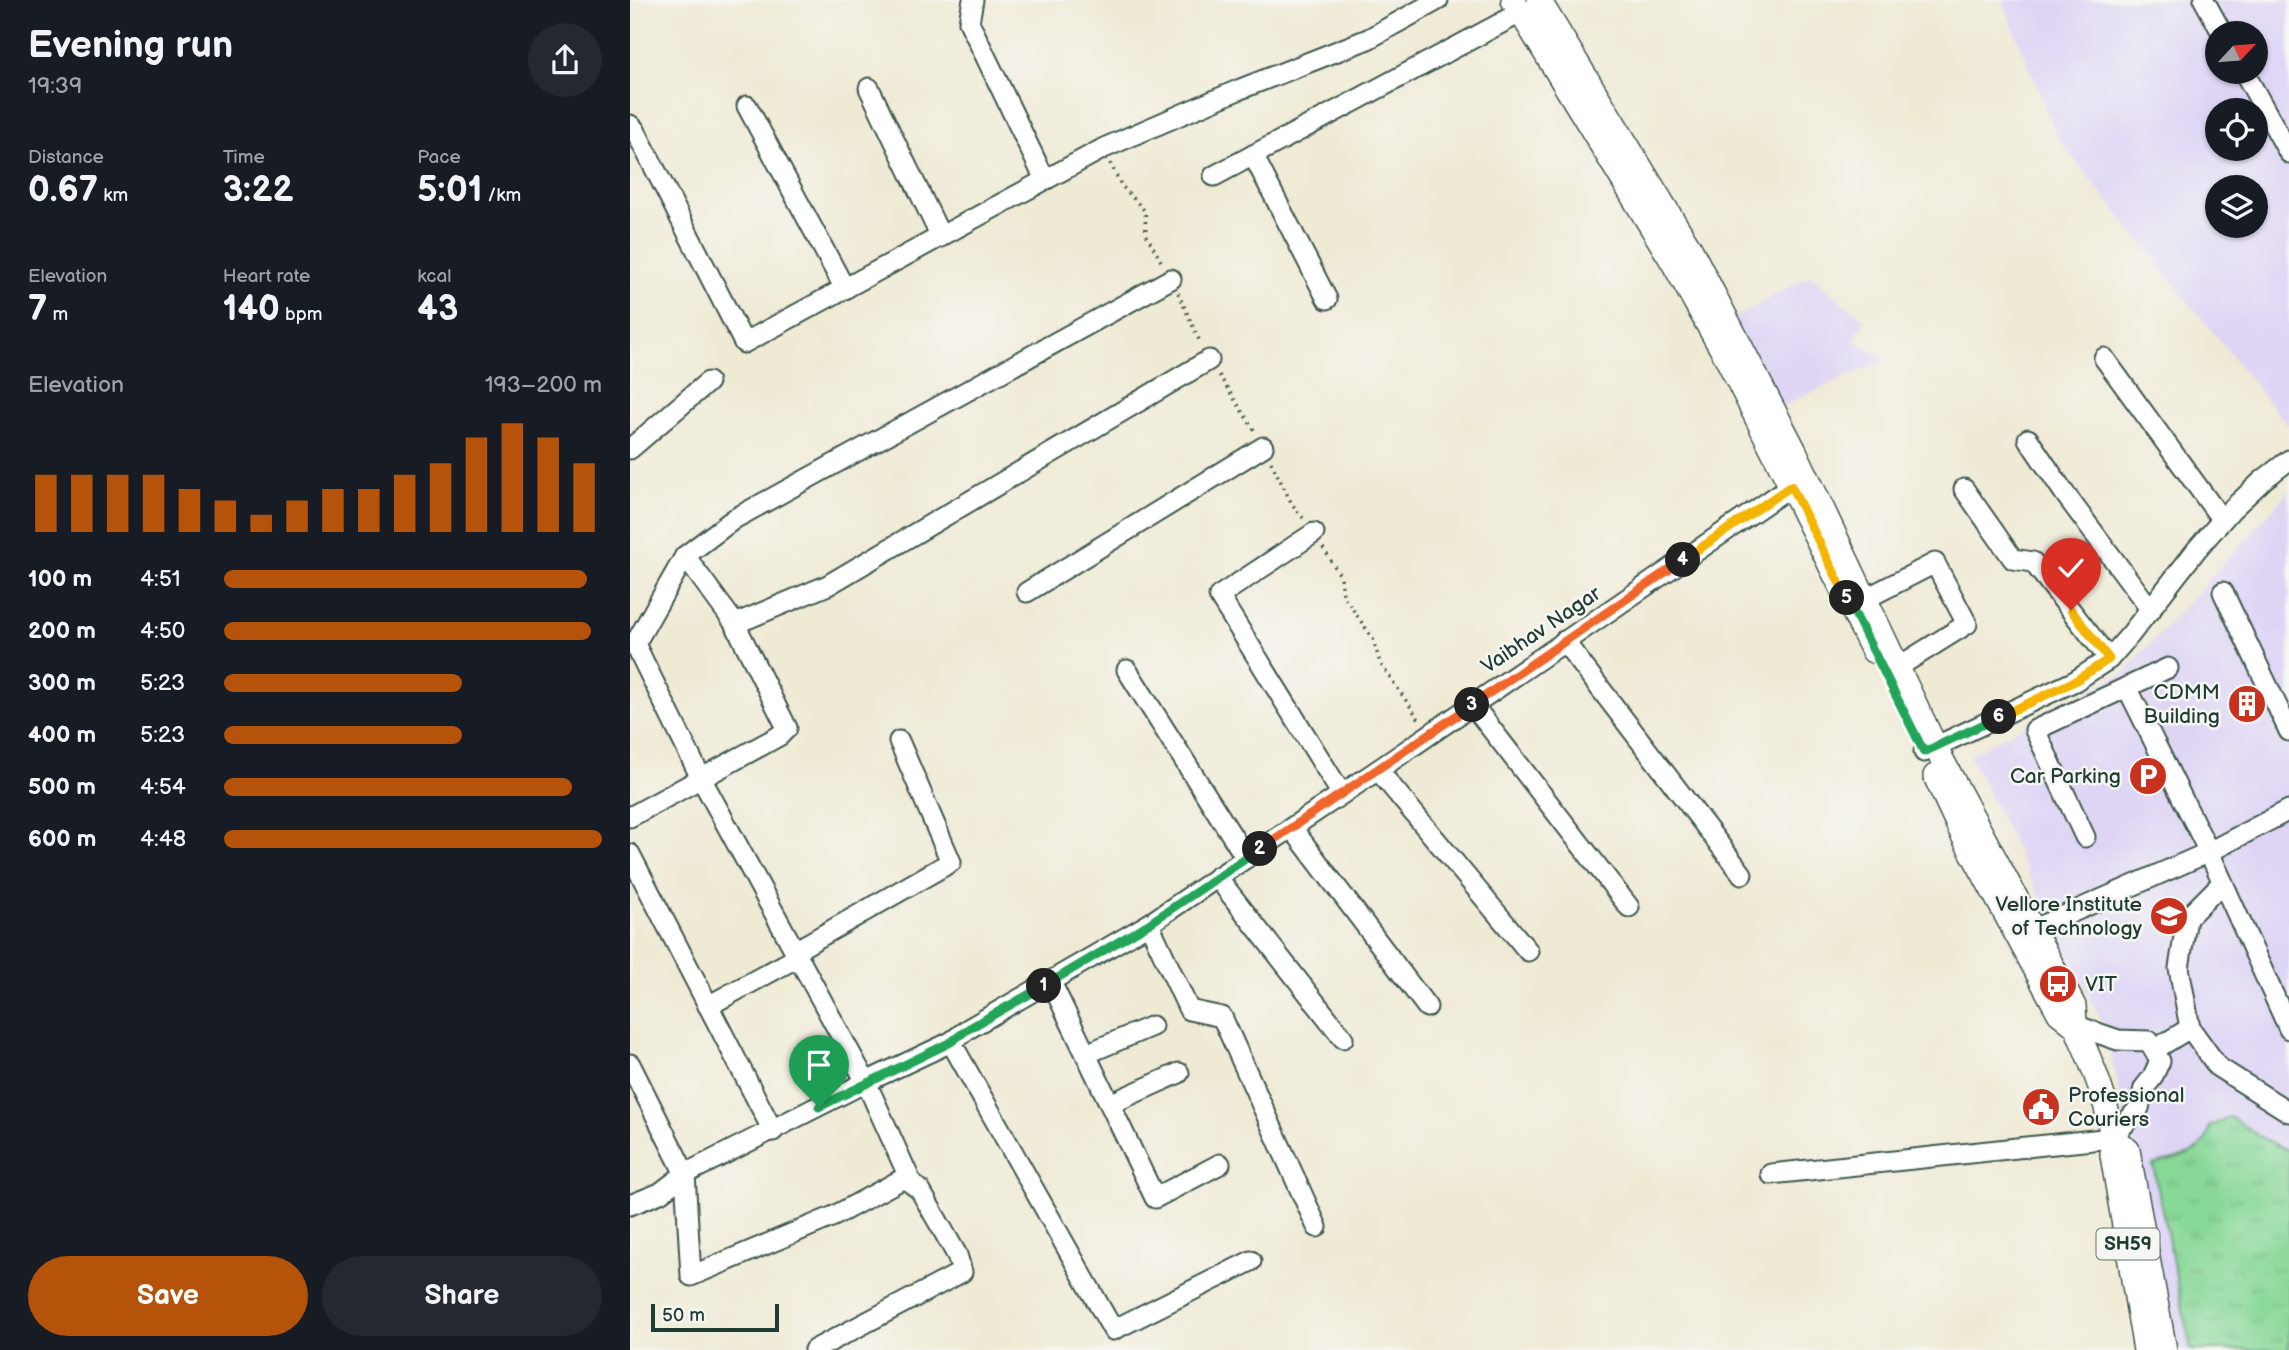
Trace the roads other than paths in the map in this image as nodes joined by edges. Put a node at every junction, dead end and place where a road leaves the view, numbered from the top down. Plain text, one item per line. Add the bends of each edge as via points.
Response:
1 (973, 0) edge
2 (1438, 0) edge
3 (2204, 0) edge
4 (1524, 4) edge
5 (2215, 21) edge
6 (2251, 84) edge
7 (869, 88) dead end
8 (747, 106) dead end
9 (630, 125) edge
10 (2289, 153) edge
11 (1253, 155) junction
12 (1214, 176) dead end
13 (1045, 180) junction
14 (941, 237) junction
15 (1171, 278) dead end
16 (845, 289) junction
17 (1327, 299) dead end
18 (2104, 358) dead end
19 (1209, 359) dead end
20 (708, 382) dead end
21 (2028, 439) dead end
22 (1263, 447) dead end
23 (630, 449) edge
24 (2289, 460) edge
25 (1791, 486) junction
26 (1964, 489) dead end
27 (2222, 520) junction
28 (1314, 533) dead end
29 (685, 556) junction
30 (1027, 592) dead end
31 (2223, 592) dead end
32 (1865, 598) junction
33 (2151, 611) junction
34 (735, 624) junction
35 (1564, 641) junction
36 (633, 643) edge
37 (2109, 659) junction
38 (1898, 667) junction
39 (2168, 668) dead end
40 (1127, 670) dead end
41 (2127, 687) junction
42 (1472, 704) junction
43 (2289, 731) edge
44 (899, 741) dead end
45 (1930, 749) junction
46 (1378, 770) junction
47 (701, 778) junction
48 (1341, 793) junction
49 (2289, 810) edge
50 (630, 817) edge
51 (1292, 828) junction
52 (2085, 837) dead end
53 (2209, 852) junction
54 (630, 854) edge
55 (1246, 858) junction
56 (1742, 874) dead end
57 (1217, 877) junction
58 (2222, 883) junction
59 (1629, 907) dead end
60 (1150, 923) junction
61 (2032, 930) junction
62 (1528, 951) dead end
63 (796, 954) junction
64 (1051, 982) junction
65 (708, 1006) junction
66 (1427, 1007) dead end
67 (2074, 1025) junction
68 (1152, 1026) dead end
69 (2190, 1028) junction
70 (2289, 1029) edge
71 (1342, 1038) dead end
72 (951, 1042) junction
73 (2154, 1050) junction
74 (1086, 1054) junction
75 (630, 1064) edge
76 (1179, 1073) dead end
77 (866, 1082) junction
78 (1110, 1104) junction
79 (2289, 1112) edge
80 (773, 1131) junction
81 (2112, 1138) junction
82 (1220, 1164) dead end
83 (685, 1174) junction
84 (1771, 1174) dead end
85 (908, 1176) junction
86 (630, 1205) edge
87 (1317, 1227) dead end
88 (1251, 1261) dead end
89 (814, 1350) edge
90 (2145, 1350) edge
91 (2165, 1350) edge

1 - 13 street via 969,22
2 - 13 street via 1368,39 1104,148
3 - 5 street
4 - 11 street
4 - 25 main road, SH59 via 1728,361
4 - 32 main road via 1691,250
6 - 10 street
7 - 14 street
8 - 16 street
9 - 16 street via 744,343
11 - 12 street
11 - 17 street
13 - 14 street
14 - 16 street
15 - 29 street via 734,519
18 - 27 street
19 - 34 street via 828,585
20 - 23 street
21 - 33 street
22 - 30 street
24 - 27 street
25 - 35 street, Vaibhav Nagar
25 - 45 main road, SH59
26 - 37 street via 2013,559 2033,562
27 - 33 street
28 - 48 street via 1219,596
29 - 34 street
29 - 36 street
31 - 43 street
32 - 38 main road
32 - 38 street via 1935,563 1967,624
33 - 37 street
34 - 47 street via 787,728
35 - 42 street, Vaibhav Nagar
35 - 56 street
36 - 47 street
37 - 45 street via 2075,681
38 - 45 main road
39 - 41 street
40 - 55 street
41 - 52 street via 2035,730
41 - 53 street
42 - 46 street, Vaibhav Nagar
42 - 59 street
44 - 63 street via 951,862
45 - 61 main road
45 - 67 main road, SH59 via 1962,834 2059,1013
46 - 48 street, Vaibhav Nagar
46 - 62 street
47 - 50 street
47 - 63 street
48 - 51 street, Vaibhav Nagar
49 - 53 street
51 - 55 street, Vaibhav Nagar
51 - 66 street
53 - 58 street
53 - 61 street
54 - 65 street
55 - 57 street, Vaibhav Nagar
57 - 60 street, Vaibhav Nagar
57 - 71 street
58 - 69 street via 2187,918 2179,968
58 - 70 street
60 - 64 street, Vaibhav Nagar
60 - 87 street via 1189,1010 1222,1017
61 - 67 main road via 2074,1006
63 - 65 street
63 - 77 street
64 - 72 street, Vaibhav Nagar
64 - 74 street
65 - 80 street
67 - 73 street via 2118,1040 2149,1041
67 - 81 main road, SH59 via 2099,1083
68 - 74 street
69 - 73 street
69 - 79 street via 2218,1067
72 - 77 street, Vaibhav Nagar
72 - 88 street via 1112,1330
73 - 81 street via 2160,1061 2144,1088 2139,1108
74 - 78 street
75 - 83 street
76 - 78 street
77 - 80 street, Vaibhav Nagar
77 - 85 street
78 - 82 street via 1155,1198
80 - 83 street, Vaibhav Nagar
81 - 84 street
81 - 90 main road, SH59
81 - 91 main road via 2128,1150
83 - 85 street via 691,1276 834,1216
83 - 86 street, Vaibhav Nagar via 660,1193
85 - 89 street via 957,1255 962,1272

